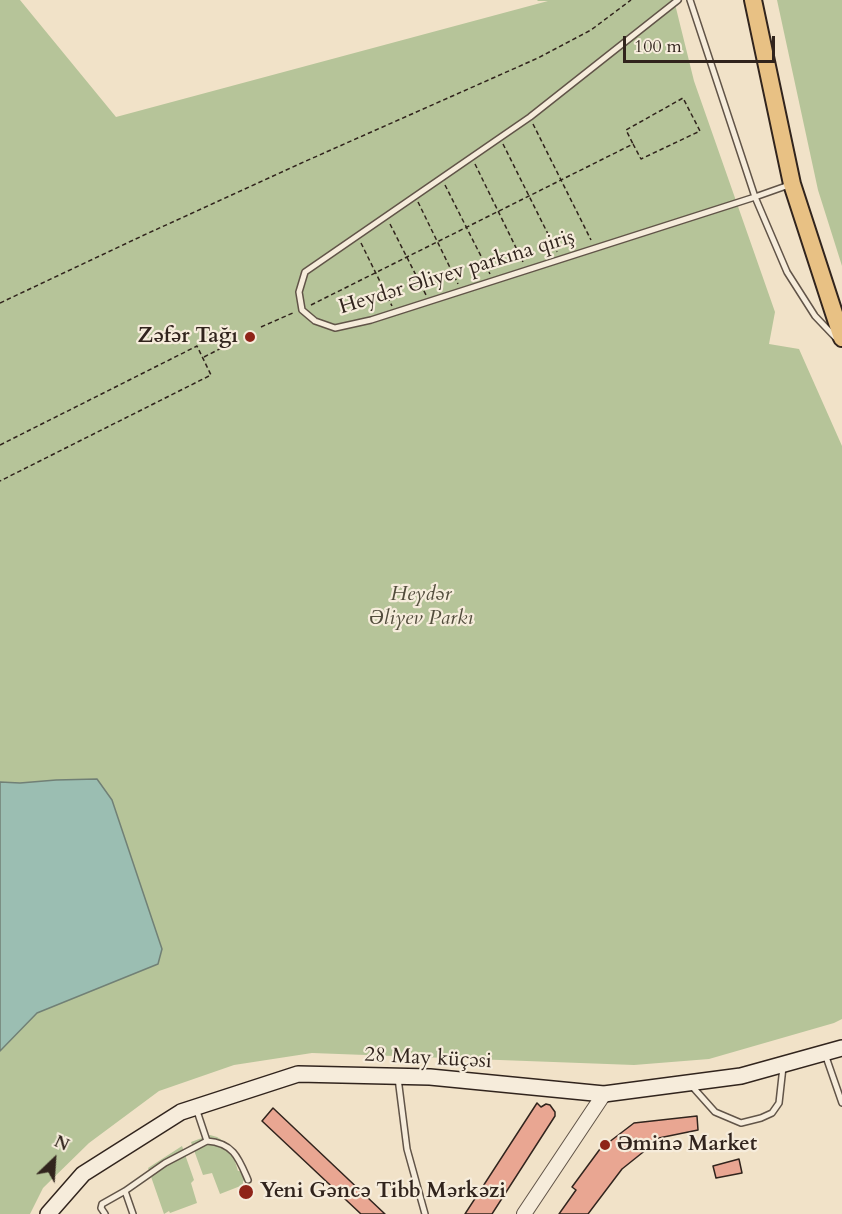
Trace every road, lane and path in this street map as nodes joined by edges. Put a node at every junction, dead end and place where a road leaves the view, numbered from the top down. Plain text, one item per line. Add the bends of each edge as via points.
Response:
1 (630, 0) edge
2 (678, 0) edge
3 (690, 0) edge
4 (753, 0) edge
5 (530, 117) junction
6 (500, 138) junction
7 (633, 144) junction
8 (472, 158) junction
9 (441, 178) junction
10 (561, 180) junction
11 (792, 184) junction
12 (415, 196) junction
13 (529, 196) junction
14 (755, 197) junction
15 (498, 212) junction
16 (386, 216) junction
17 (467, 227) junction
18 (358, 237) junction
19 (437, 242) junction
20 (595, 249) junction
21 (407, 257) junction
22 (560, 260) junction
23 (527, 270) junction
24 (376, 273) junction
25 (494, 281) junction
26 (461, 291) junction
27 (429, 302) junction
28 (0, 303) edge
29 (302, 310) junction
30 (395, 312) junction
31 (261, 327) dead end
32 (842, 338) edge
33 (235, 341) dead end
34 (842, 344) edge
35 (203, 358) junction
36 (0, 445) edge
37 (0, 481) edge
38 (842, 1048) edge
39 (824, 1053) junction
40 (783, 1064) junction
41 (398, 1076) junction
42 (689, 1083) junction
43 (604, 1095) junction
44 (842, 1103) edge
45 (196, 1107) junction
46 (207, 1141) junction
47 (248, 1180) dead end
48 (125, 1191) junction
49 (48, 1214) edge
50 (105, 1214) edge
51 (133, 1214) edge
52 (425, 1214) edge
53 (524, 1214) edge

1 - 28 path via 591,30 538,58
2 - 5 lane
3 - 14 lane
4 - 11 main road
5 - 6 lane
5 - 10 path
6 - 8 lane
6 - 13 path
7 - 7 path via 626,130 683,98 700,131 641,159
7 - 10 path
8 - 9 lane
8 - 15 path
9 - 12 lane
9 - 17 path
10 - 13 path
10 - 20 path
11 - 14 lane, Heydər Əliyev parkına qiriş
11 - 32 main road
12 - 16 lane
12 - 19 path
13 - 15 path
13 - 22 path
14 - 20 lane, Heydər Əliyev parkına qiriş
14 - 34 lane via 787,272 815,316
15 - 17 path
15 - 23 path
16 - 18 lane
16 - 21 path
17 - 19 path
17 - 25 path
18 - 24 path
18 - 29 lane via 305,273 299,292
19 - 21 path
19 - 26 path
20 - 22 lane, Heydər Əliyev parkına qiriş
21 - 24 path
21 - 27 path
22 - 23 lane, Heydər Əliyev parkına qiriş
23 - 25 lane, Heydər Əliyev parkına qiriş
24 - 29 path
24 - 30 path
25 - 26 lane, Heydər Əliyev parkına qiriş
26 - 27 lane, Heydər Əliyev parkına qiriş
27 - 30 lane, Heydər Əliyev parkına qiriş
29 - 30 lane, Heydər Əliyev parkına qiriş via 315,321 334,328
29 - 31 path
33 - 35 path
35 - 36 path via 197,346
35 - 37 path via 211,375
38 - 39 main road, 28 May küçəsi
39 - 40 main road, 28 May küçəsi
39 - 44 lane
40 - 42 main road, 28 May küçəsi via 741,1076
40 - 42 lane via 779,1103 772,1113 741,1124 715,1112
41 - 43 main road, 28 May küçəsi
41 - 45 main road, 28 May küçəsi via 298,1074
41 - 52 lane via 406,1149
42 - 43 main road, 28 May küçəsi
43 - 53 street
45 - 46 lane
45 - 49 main road, 28 May küçəsi via 181,1112 83,1174
46 - 47 lane via 236,1154
46 - 48 lane via 165,1163
48 - 50 lane via 102,1204
48 - 51 lane

